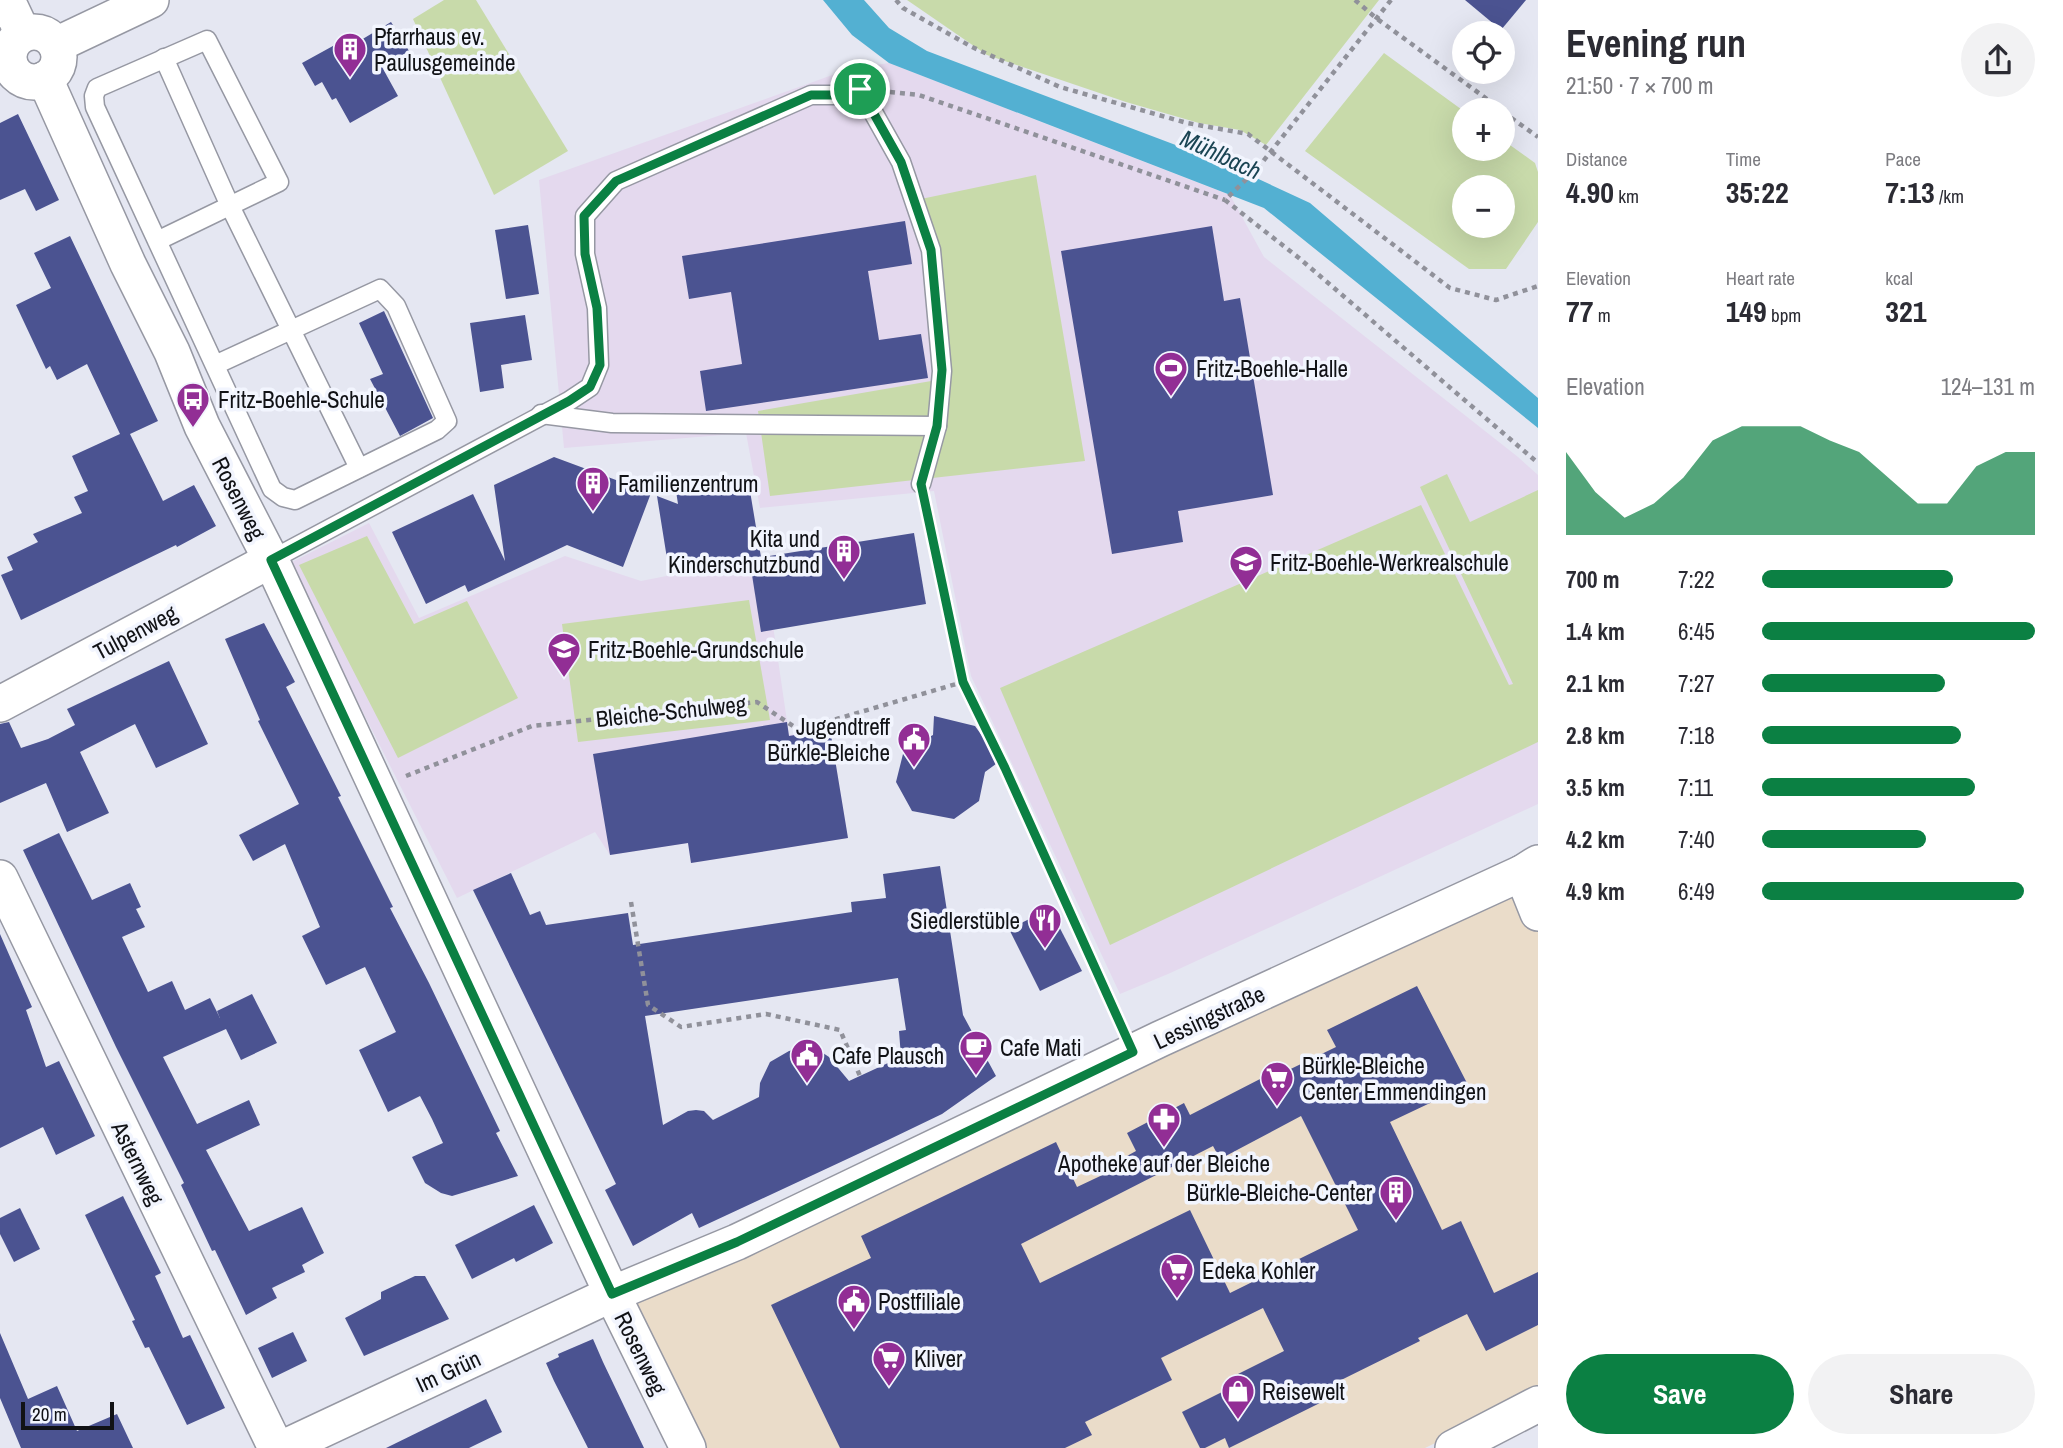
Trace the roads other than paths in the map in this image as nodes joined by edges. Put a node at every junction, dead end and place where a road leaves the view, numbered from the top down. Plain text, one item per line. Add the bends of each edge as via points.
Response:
1 (7, 0) edge
2 (150, 0) edge
3 (23, 34) junction
4 (56, 45) junction
5 (164, 58) junction
6 (6, 70) edge
7 (45, 79) junction
8 (230, 206) junction
9 (157, 241) junction
10 (291, 330) junction
11 (215, 365) junction
12 (541, 414) junction
13 (937, 426) junction
14 (359, 468) junction
15 (921, 484) road end
16 (271, 560) junction
17 (0, 704) edge
18 (1530, 868) edge
19 (0, 878) edge
20 (1538, 913) edge
21 (612, 1294) junction
22 (1538, 1404) edge
23 (276, 1448) edge
24 (283, 1448) edge
25 (688, 1448) edge
26 (1453, 1448) edge

1 - 3 street
2 - 4 street
3 - 4 street via 41,33
3 - 6 street via 10,49
4 - 7 street via 57,65
5 - 8 lane
5 - 8 lane via 207,40 279,182
5 - 9 lane via 97,88 94,96
6 - 7 street via 26,80
7 - 16 street, Rosenweg via 202,426
8 - 9 lane
8 - 10 lane
9 - 11 lane
10 - 11 lane
10 - 14 lane
10 - 14 lane via 380,289 396,306 447,421
11 - 14 lane via 272,489 283,497 295,500
12 - 13 lane via 612,423
12 - 13 lane via 590,387 600,365 584,216 616,181 811,95 860,89 901,162 931,250 942,370
12 - 16 lane
13 - 15 lane
16 - 17 street, Tulpenweg
16 - 21 street, Rosenweg
18 - 20 street
18 - 21 street, Lessingstraße via 737,1242
19 - 23 street, Asternweg
21 - 24 street, Im Grün
21 - 25 street, Rosenweg
22 - 26 street

